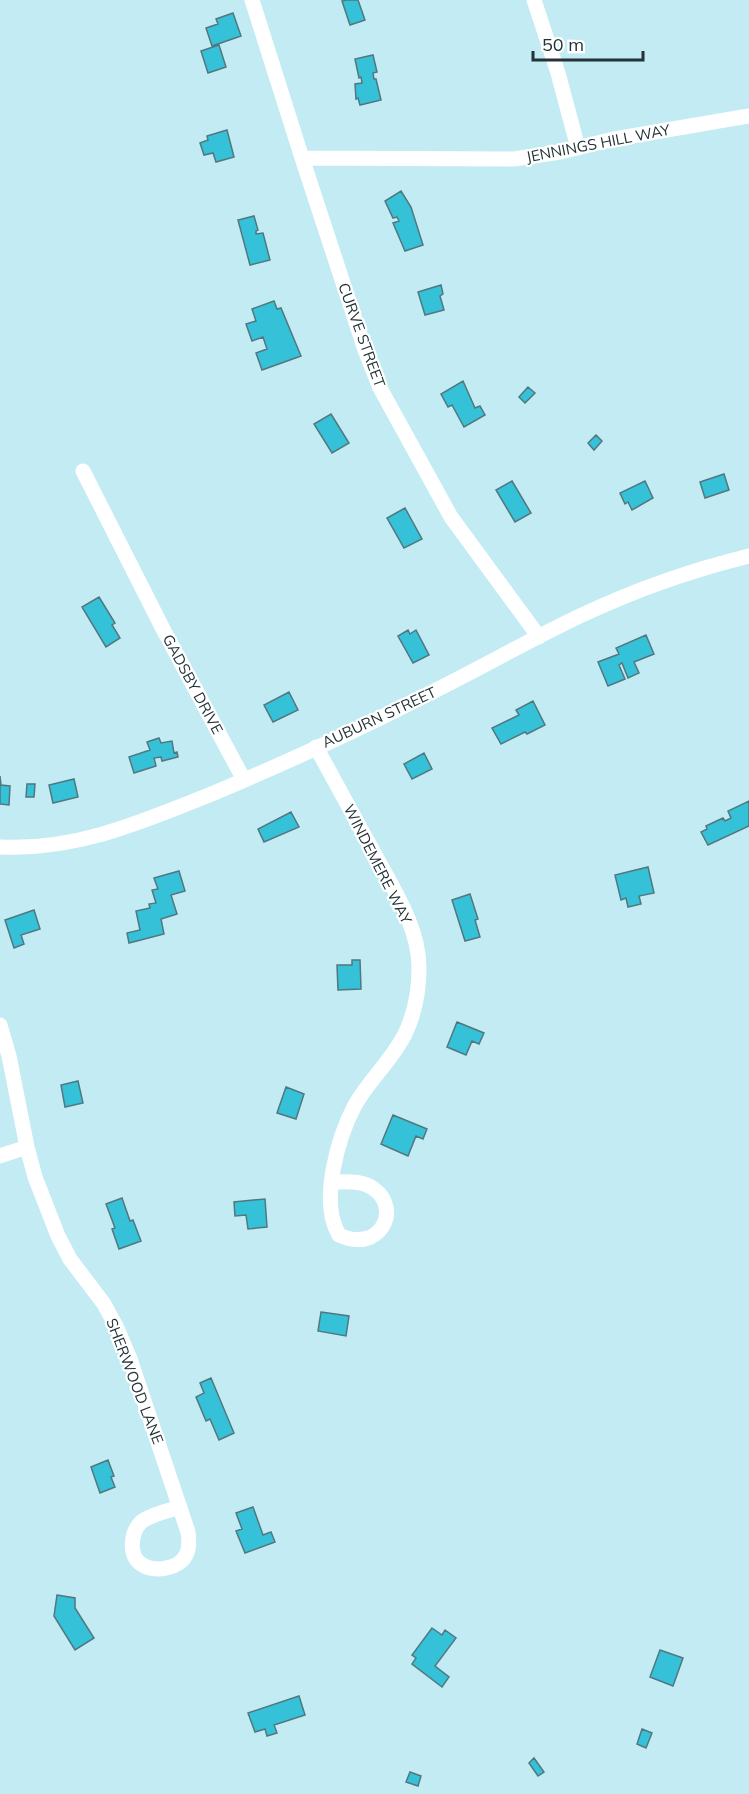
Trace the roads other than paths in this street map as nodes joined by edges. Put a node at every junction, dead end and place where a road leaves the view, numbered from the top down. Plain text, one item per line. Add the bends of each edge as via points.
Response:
1 (252, 0) edge
2 (534, 0) edge
3 (749, 117) edge
4 (578, 148) junction
5 (302, 158) junction
6 (83, 471) dead end
7 (749, 556) edge
8 (539, 638) junction
9 (316, 747) junction
10 (244, 780) junction
11 (0, 847) edge
12 (0, 1025) edge
13 (27, 1147) junction
14 (0, 1156) edge
15 (333, 1182) junction
16 (180, 1507) junction

1 - 5 street, CURVE STREET
2 - 4 street
3 - 4 street, JENNINGS HILL WAY
4 - 5 street, JENNINGS HILL WAY via 514,159
5 - 8 street, CURVE STREET via 384,396 451,517
6 - 10 street, GADSBY DRIVE
7 - 8 street, AUBURN STREET via 640,591
8 - 9 street, AUBURN STREET
9 - 10 street, AUBURN STREET
9 - 15 street, WINDEMERE WAY via 404,908 419,966 410,1022 398,1046 356,1104 338,1148
10 - 11 street, AUBURN STREET via 96,836 49,847
12 - 13 street, SHERWOOD LANE
13 - 14 street
13 - 16 street, SHERWOOD LANE via 58,1236 116,1326
15 - 15 street, WINDEMERE WAY via 329,1203 339,1235 363,1240 380,1231 385,1207 375,1189 358,1183
16 - 16 street, SHERWOOD LANE via 189,1532 187,1554 168,1568 140,1563 132,1542 137,1527 147,1518

